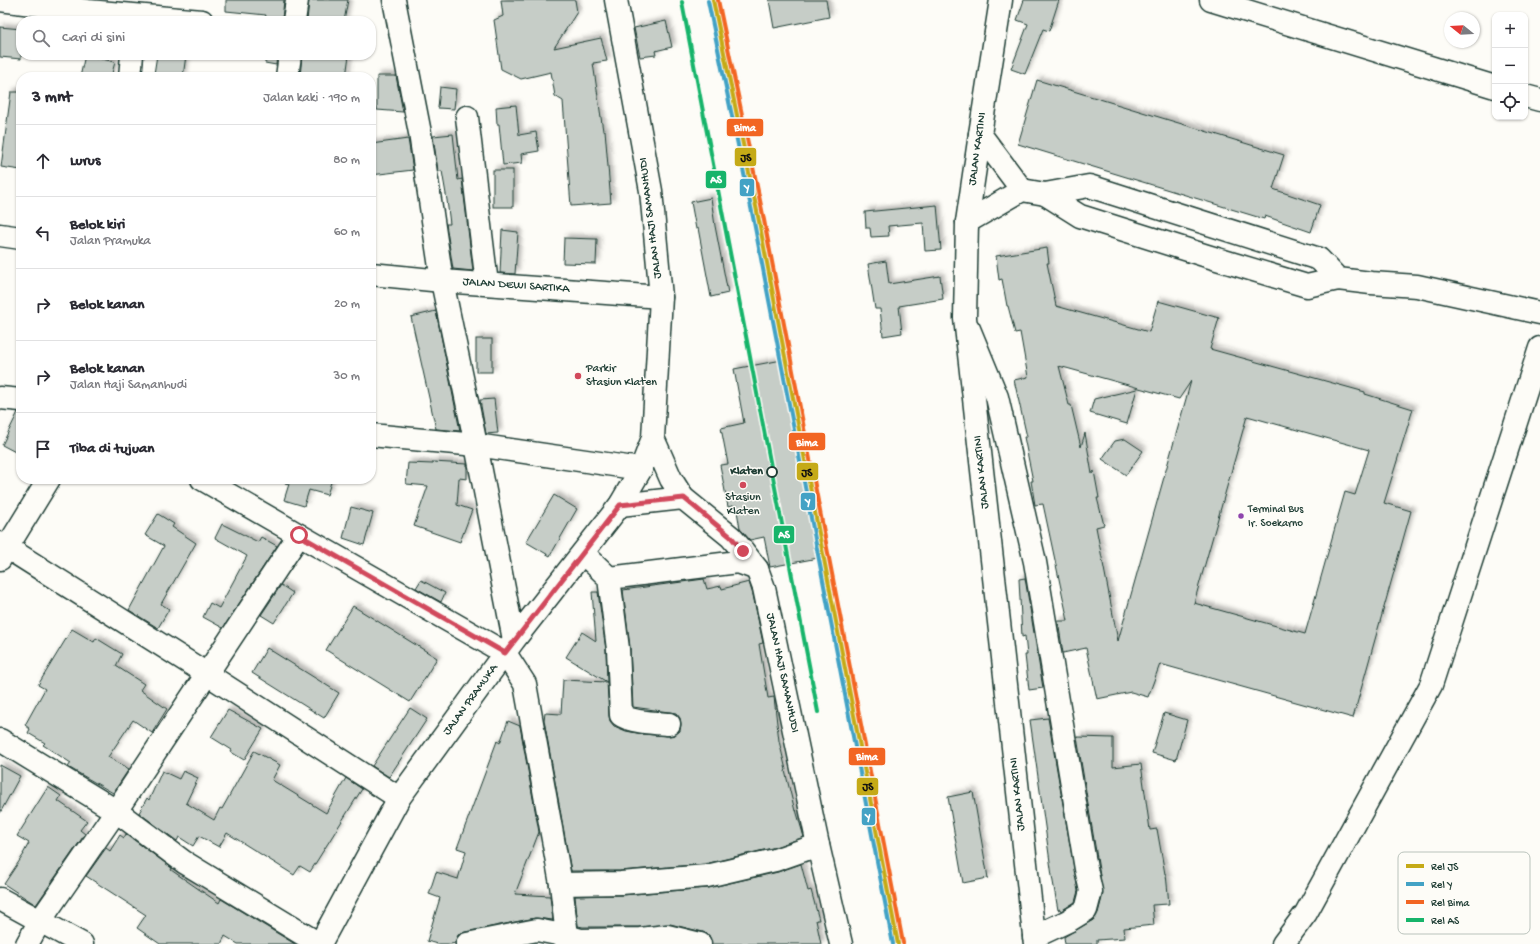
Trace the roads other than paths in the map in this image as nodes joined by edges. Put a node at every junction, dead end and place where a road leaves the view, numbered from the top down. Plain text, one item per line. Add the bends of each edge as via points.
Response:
1 (0, 0) edge
2 (297, 0) edge
3 (394, 0) edge
4 (616, 0) edge
5 (1001, 0) edge
6 (1211, 0) edge
7 (137, 12) edge
8 (166, 16) edge
9 (295, 16) edge
10 (132, 60) edge
11 (290, 60) edge
12 (130, 72) edge
13 (288, 72) edge
14 (1492, 86) edge
15 (1528, 97) edge
16 (1540, 100) edge
17 (467, 117) dead end
18 (980, 134) junction
19 (1089, 186) junction
20 (1022, 190) junction
21 (1045, 194) junction
22 (1080, 216) junction
23 (967, 222) junction
24 (0, 236) edge
25 (16, 238) edge
26 (376, 274) edge
27 (1338, 279) junction
28 (442, 280) junction
29 (487, 284) junction
30 (661, 297) junction
31 (1540, 313) edge
32 (965, 318) junction
33 (1540, 348) edge
34 (0, 398) edge
35 (16, 400) edge
36 (376, 435) edge
37 (653, 438) junction
38 (476, 445) junction
39 (641, 469) junction
40 (46, 484) edge
41 (211, 484) edge
42 (684, 498) junction
43 (620, 505) junction
44 (299, 535) junction
45 (2, 550) edge
46 (584, 553) junction
47 (758, 569) junction
48 (609, 578) junction
49 (510, 647) junction
50 (207, 674) junction
51 (669, 724) dead end
52 (0, 740) edge
53 (399, 798) junction
54 (116, 811) junction
55 (818, 845) junction
56 (561, 884) junction
57 (0, 899) edge
58 (40, 921) junction
59 (567, 936) junction
60 (1035, 940) edge
61 (27, 944) edge
62 (82, 944) edge
63 (319, 944) edge
64 (467, 944) edge
65 (700, 944) edge
66 (841, 944) edge
67 (1283, 944) edge

1 - 7 main road via 88,11
2 - 9 main road
3 - 28 main road via 420,132
4 - 30 main road, JALAN HAJI SAMANHUDI via 651,191
5 - 18 main road, JALAN KARTINI
6 - 14 main road
7 - 8 main road
10 - 12 main road
11 - 13 main road
15 - 16 main road
17 - 29 main road
18 - 20 main road
18 - 23 main road, JALAN KARTINI
19 - 21 main road
19 - 22 main road
19 - 27 main road via 1319,259
20 - 21 main road
20 - 23 main road
21 - 22 main road
22 - 27 main road via 1307,286
23 - 32 main road, JALAN KARTINI
24 - 25 main road
26 - 28 main road, JALAN DEWI SARTIKA
27 - 31 main road via 1416,286
28 - 29 main road, JALAN DEWI SARTIKA
28 - 38 main road
29 - 30 main road, JALAN DEWI SARTIKA
30 - 37 main road, JALAN HAJI SAMANHUDI
32 - 60 main road, JALAN KARTINI
32 - 60 main road via 997,397 1035,562 1091,891 1086,910
33 - 67 main road via 1431,685 1306,913
34 - 35 main road
36 - 38 main road
37 - 39 main road, JALAN HAJI SAMANHUDI
37 - 42 main road, JALAN HAJI SAMANHUDI via 671,478
38 - 39 main road
38 - 49 main road
39 - 43 main road, JALAN PRAMUKA
40 - 45 main road
41 - 44 main road
42 - 43 main road
42 - 47 main road, JALAN HAJI SAMANHUDI via 731,537
43 - 46 main road, JALAN PRAMUKA
44 - 49 main road
44 - 50 main road
45 - 50 main road
46 - 48 main road
46 - 49 main road, JALAN PRAMUKA
47 - 48 main road via 738,562
47 - 55 main road, JALAN HAJI SAMANHUDI
48 - 51 main road via 618,649 621,714 625,718
49 - 53 main road, JALAN PRAMUKA
49 - 56 main road via 525,684
50 - 53 main road
50 - 54 main road
52 - 54 main road
53 - 63 main road, JALAN PRAMUKA
54 - 58 main road
54 - 63 main road via 184,862
55 - 56 main road via 774,860 707,876 621,883
55 - 66 main road, JALAN HAJI SAMANHUDI
56 - 59 main road
57 - 58 main road
58 - 61 main road
58 - 62 main road
59 - 64 main road via 537,930
59 - 65 main road via 581,940 667,936

